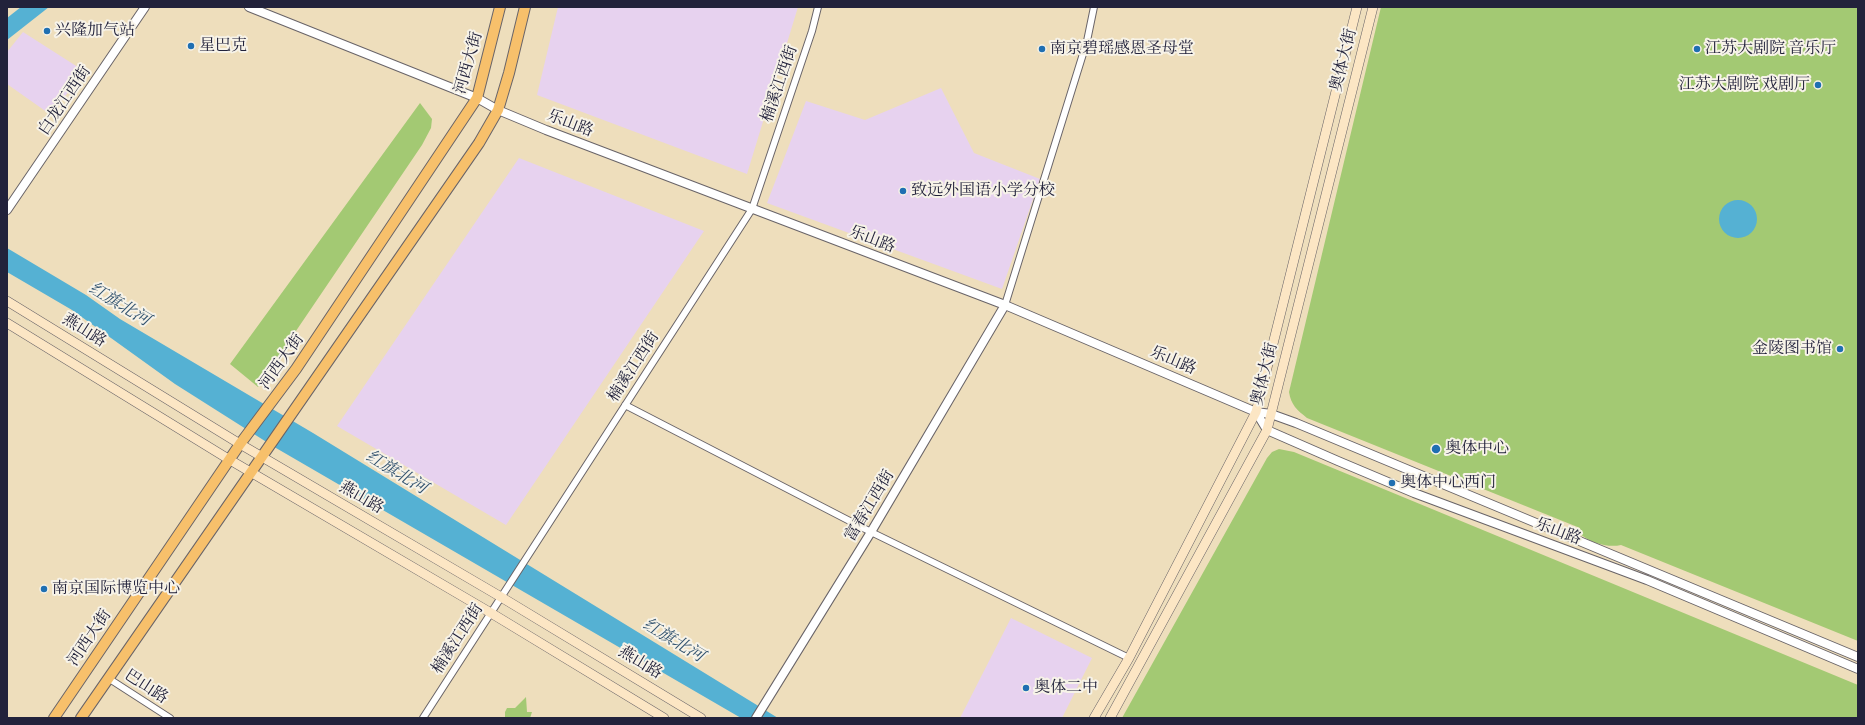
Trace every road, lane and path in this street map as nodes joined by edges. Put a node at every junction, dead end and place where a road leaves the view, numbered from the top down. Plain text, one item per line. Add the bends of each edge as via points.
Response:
1 (145, 7) edge
2 (249, 7) edge
3 (500, 7) edge
4 (525, 7) edge
5 (818, 7) edge
6 (1094, 7) edge
7 (1358, 7) edge
8 (1373, 7) edge
9 (477, 98) junction
10 (498, 110) junction
11 (7, 210) edge
12 (752, 210) junction
13 (7, 301) edge
14 (1004, 305) junction
15 (7, 323) edge
16 (625, 405) junction
17 (1256, 412) junction
18 (1271, 414) junction
19 (1267, 430) junction
20 (240, 444) junction
21 (262, 457) junction
22 (229, 460) junction
23 (250, 473) junction
24 (871, 532) junction
25 (501, 597) junction
26 (491, 613) junction
27 (1858, 657) edge
28 (1129, 658) junction
29 (1858, 669) edge
30 (108, 678) junction
31 (54, 718) edge
32 (81, 718) edge
33 (170, 718) edge
34 (423, 718) edge
35 (664, 718) edge
36 (701, 718) edge
37 (756, 718) edge
38 (1094, 718) edge
39 (1110, 718) edge

1 - 11 street, 白龙江西街
2 - 9 street, 乐山路
3 - 9 main road, 河西大街
4 - 10 main road
5 - 12 street, 楠溪江西街
6 - 14 street via 1087,40
7 - 17 main road, 奥体大街
8 - 18 main road, 奥体大街
9 - 10 street, 乐山路
9 - 20 main road, 河西大街 via 296,369
10 - 12 street, 乐山路
10 - 21 main road via 479,143
12 - 14 street, 乐山路
12 - 16 street, 楠溪江西街
13 - 20 main road, 燕山路
14 - 17 street, 乐山路
14 - 24 street, 富春江西街
15 - 22 main road
16 - 24 street
16 - 25 street, 楠溪江西街
17 - 18 street, 乐山路
17 - 19 street
17 - 28 main road, 奥体大街
18 - 19 main road, 奥体大街
18 - 27 street, 乐山路
19 - 29 street, 乐山路 via 1414,492 1647,580
19 - 39 main road, 奥体大街
20 - 21 main road, 燕山路
20 - 22 main road, 河西大街
21 - 23 main road
21 - 25 main road, 燕山路
22 - 23 main road
22 - 31 main road, 河西大街
23 - 26 main road
23 - 30 main road
24 - 28 street
24 - 37 street, 富春江西街
25 - 26 street, 楠溪江西街
25 - 36 main road, 燕山路
26 - 34 street, 楠溪江西街
26 - 35 main road
28 - 38 main road, 奥体大街
30 - 32 main road
30 - 33 street, 巴山路

